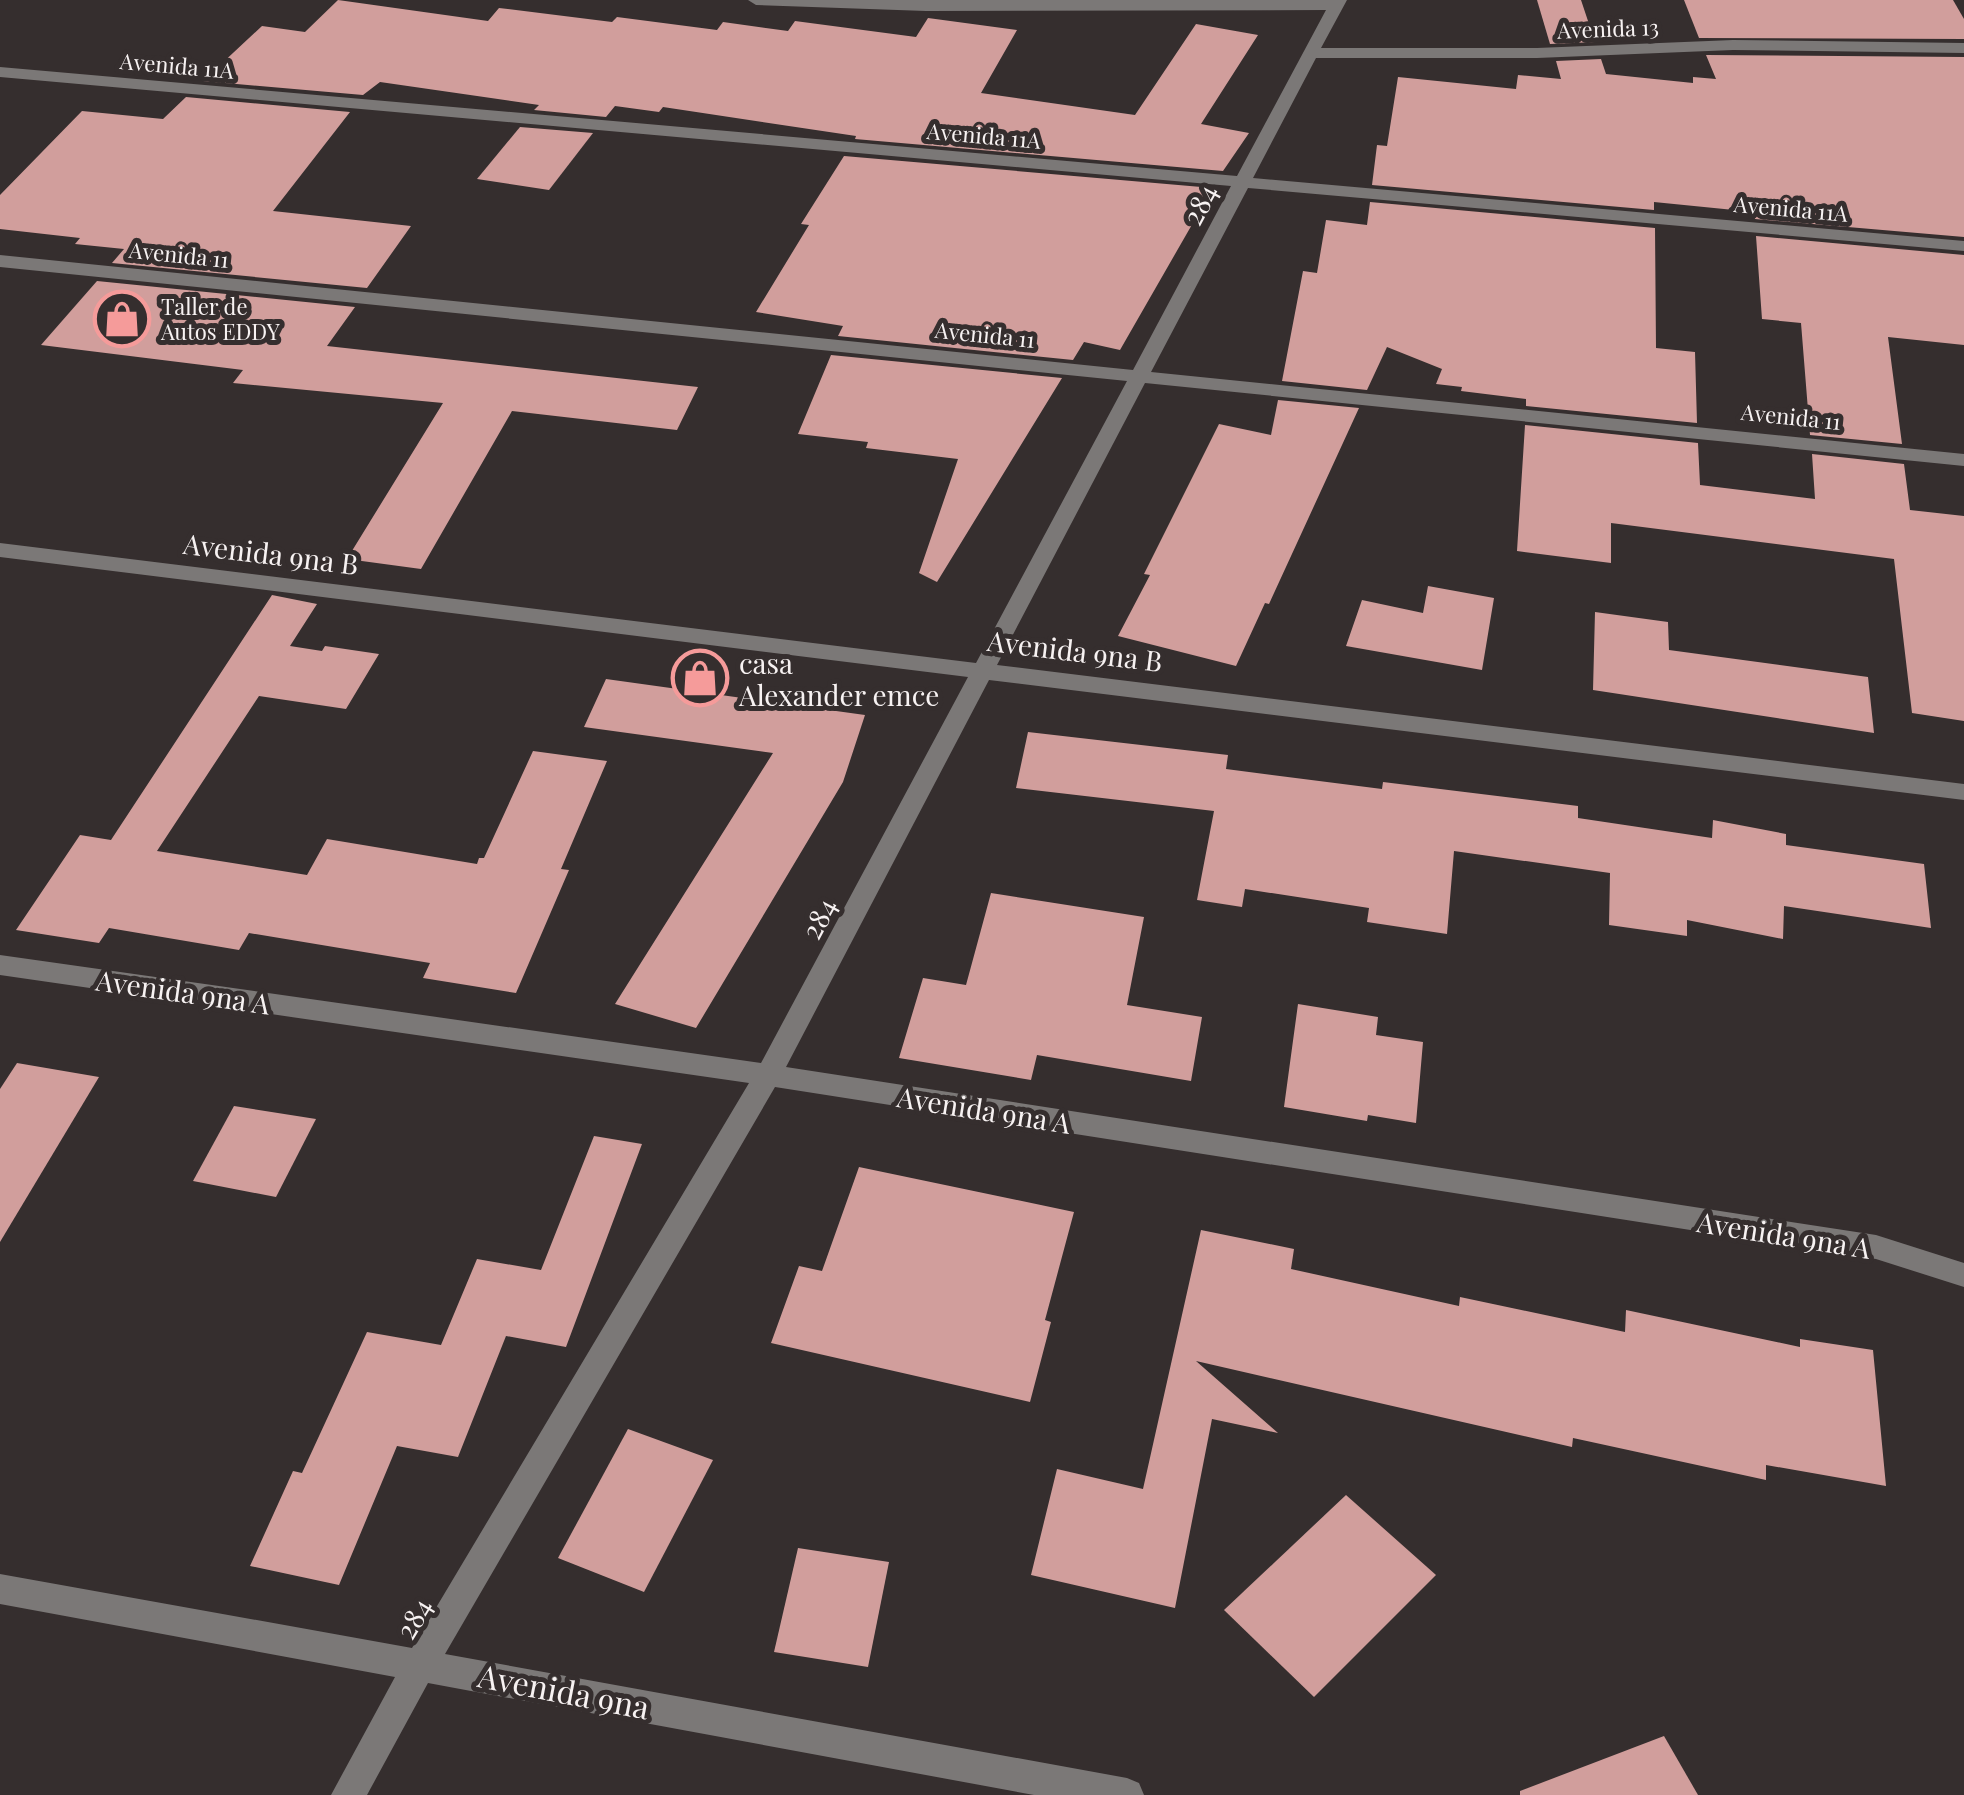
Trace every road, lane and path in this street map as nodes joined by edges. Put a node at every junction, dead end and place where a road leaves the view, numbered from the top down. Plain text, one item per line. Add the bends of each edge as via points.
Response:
1 (756, 0) edge
2 (1338, 3) edge
3 (1964, 48) edge
4 (1309, 53) junction
5 (0, 72) edge
6 (1245, 181) junction
7 (1964, 246) edge
8 (0, 261) edge
9 (1143, 374) junction
10 (1964, 460) edge
11 (0, 550) edge
12 (984, 669) junction
13 (1964, 792) edge
14 (0, 965) edge
15 (768, 1075) junction
16 (1964, 1275) edge
17 (0, 1589) edge
18 (421, 1664) junction
19 (348, 1795) edge
20 (1127, 1795) edge

1 - 2 street via 926,6
2 - 4 street
3 - 4 street, Avenida 13
4 - 6 street, 284
5 - 6 street, Avenida 11A
6 - 7 street, Avenida 11A
6 - 9 street, 284
8 - 9 street, Avenida 11
9 - 10 street, Avenida 11
9 - 12 street, 284
11 - 12 street, Avenida 9na B
12 - 13 street, Avenida 9na B
12 - 15 street, 284
14 - 15 street, Avenida 9na A
15 - 16 street, Avenida 9na A via 1876,1248
15 - 18 street, 284
17 - 18 street, Avenida 9na
18 - 19 street, 284
18 - 20 street, Avenida 9na

